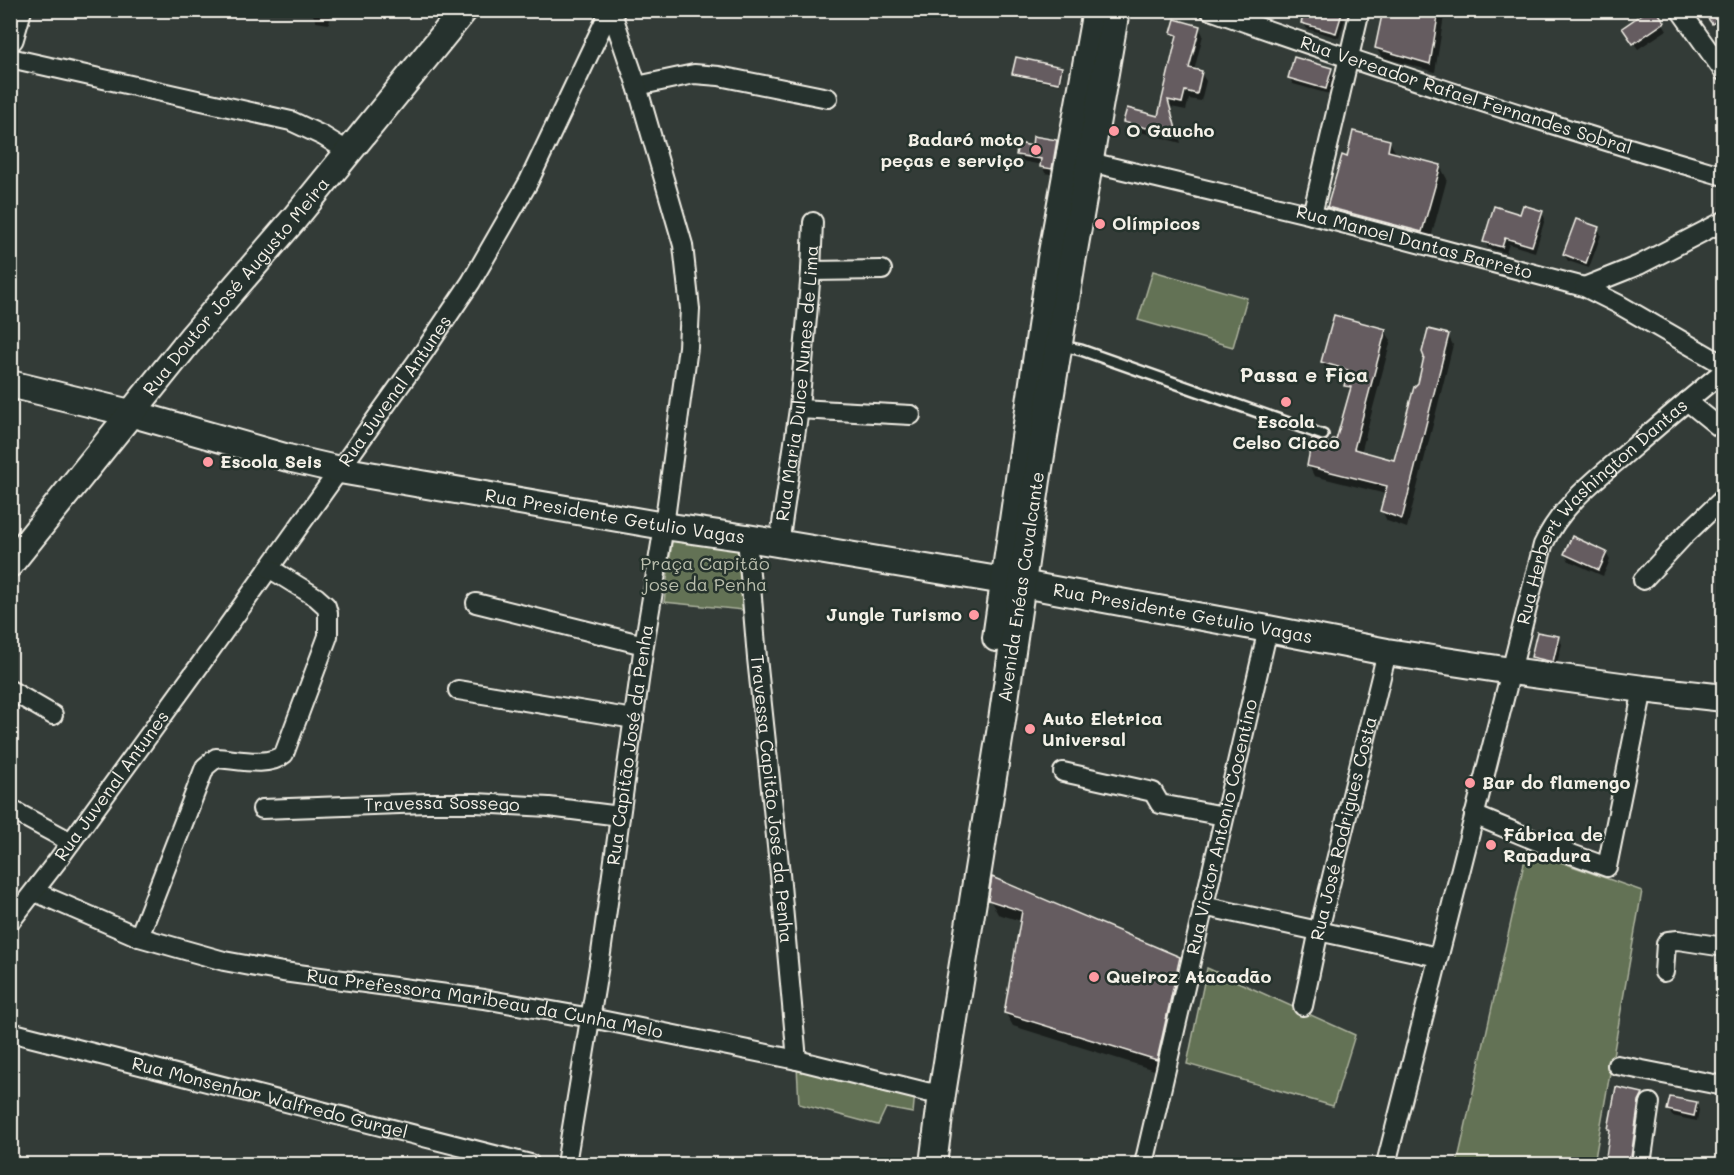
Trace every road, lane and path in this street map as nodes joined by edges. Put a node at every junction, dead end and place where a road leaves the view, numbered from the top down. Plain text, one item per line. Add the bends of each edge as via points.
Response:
1 (18, 10) edge
2 (464, 10) edge
3 (610, 10) edge
4 (1096, 10) edge
5 (1116, 10) edge
6 (1210, 10) edge
7 (1360, 10) edge
8 (1680, 10) edge
9 (10, 38) edge
10 (10, 58) edge
11 (1348, 59) junction
12 (1724, 72) edge
13 (637, 86) junction
14 (828, 98) dead end
15 (349, 152) junction
16 (1090, 162) junction
17 (1724, 176) edge
18 (1312, 215) junction
19 (1724, 221) edge
20 (813, 222) dead end
21 (1061, 260) junction
22 (882, 270) dead end
23 (811, 271) junction
24 (1584, 286) junction
25 (1059, 345) junction
26 (1724, 365) edge
27 (1724, 371) edge
28 (10, 384) edge
29 (1687, 401) junction
30 (799, 409) junction
31 (130, 413) junction
32 (911, 415) dead end
33 (1724, 431) edge
34 (1323, 435) dead end
35 (340, 470) junction
36 (1028, 479) junction
37 (1724, 498) edge
38 (664, 526) junction
39 (747, 538) junction
40 (779, 544) junction
41 (11, 563) edge
42 (269, 568) junction
43 (1643, 580) dead end
44 (1013, 583) junction
45 (476, 603) dead end
46 (1268, 629) junction
47 (644, 645) junction
48 (1387, 652) junction
49 (1511, 671) junction
50 (1643, 689) junction
51 (10, 690) edge
52 (458, 690) dead end
53 (1724, 698) edge
54 (53, 715) dead end
55 (634, 719) junction
56 (1063, 772) dead end
57 (10, 808) edge
58 (262, 809) dead end
59 (1474, 815) junction
60 (620, 816) junction
61 (1224, 816) junction
62 (71, 843) junction
63 (35, 892) junction
64 (1203, 906) junction
65 (10, 922) edge
66 (1319, 930) junction
67 (139, 937) junction
68 (1724, 947) edge
69 (1438, 957) junction
70 (1664, 972) dead end
71 (1304, 1006) dead end
72 (591, 1018) junction
73 (10, 1032) edge
74 (797, 1060) junction
75 (1617, 1065) dead end
76 (1724, 1086) edge
77 (934, 1093) junction
78 (1650, 1104) dead end
79 (530, 1164) edge
80 (566, 1164) edge
81 (915, 1164) edge
82 (933, 1164) edge
83 (1144, 1164) edge
84 (1386, 1164) edge
85 (1641, 1164) edge

1 - 9 street
2 - 15 street, Rua Doutor José Augusto Meira
3 - 13 street, Rua Capitão José da Penha
3 - 35 street, Rua Juvenal Antunes via 528,183 471,282
4 - 21 street, Avenida Enéas Cavalcante
5 - 16 street, Avenida Enéas Cavalcante
6 - 11 street, Rua Vereador Rafael Fernandes Sobral
7 - 11 street
8 - 12 street
10 - 15 street via 291,122
11 - 17 street, Rua Vereador Rafael Fernandes Sobral
11 - 18 street
13 - 14 street via 694,74
13 - 38 street, Rua Capitão José da Penha via 684,245 690,309
15 - 31 street, Rua Doutor José Augusto Meira
16 - 18 street, Rua Manoel Dantas Barreto
16 - 21 street, Avenida Enéas Cavalcante
18 - 24 street, Rua Manoel Dantas Barreto
19 - 24 street via 1639,265
20 - 23 street, Rua Maria Dulce Nunes de Lima
21 - 25 street, Avenida Enéas Cavalcante
21 - 36 street, Avenida Enéas Cavalcante
22 - 23 street
23 - 30 street, Rua Maria Dulce Nunes de Lima
24 - 26 street, Rua Manoel Dantas Barreto
25 - 34 lane
25 - 36 street, Avenida Enéas Cavalcante
27 - 29 street, Rua Herbert Washington Dantas
28 - 31 street, Rua Presidente Getulio Vagas
29 - 33 street
29 - 49 street, Rua Herbert Washington Dantas via 1568,506 1549,532
30 - 32 street
30 - 40 street, Rua Maria Dulce Nunes de Lima
31 - 35 street, Rua Presidente Getulio Vagas
31 - 41 street, Rua Doutor José Augusto Meira
35 - 38 street, Rua Presidente Getulio Vagas
35 - 42 street, Rua Juvenal Antunes
36 - 44 street, Avenida Enéas Cavalcante
37 - 43 street
38 - 39 street, Rua Presidente Getulio Vagas
38 - 47 street, Rua Capitão José da Penha
39 - 40 street, Rua Presidente Getulio Vagas
39 - 74 street, Travessa Capitão José da Penha
40 - 44 street, Rua Presidente Getulio Vagas
42 - 62 street, Rua Juvenal Antunes
42 - 67 street via 322,602 328,613 328,636 284,754 265,762 216,758 205,767
44 - 46 street, Rua Presidente Getulio Vagas
44 - 77 street, Avenida Enéas Cavalcante via 993,726 960,888 951,991
45 - 47 street
46 - 48 street, Rua Presidente Getulio Vagas
46 - 61 street, Rua Victor Antonio Cocentino
47 - 55 street, Rua Capitão José da Penha
48 - 49 street, Rua Presidente Getulio Vagas
48 - 66 street, Rua José Rodrigues Costa
49 - 50 street, Rua Presidente Getulio Vagas
49 - 59 street, Rua Herbert Washington Dantas
50 - 53 street, Rua Presidente Getulio Vagas
50 - 59 street via 1607,867
51 - 54 street
52 - 55 street
55 - 60 street, Rua Capitão José da Penha
56 - 61 street via 1153,792 1160,804
57 - 62 street
58 - 60 street, Travessa Sossego via 476,803
59 - 69 street, Rua Herbert Washington Dantas
60 - 72 street, Rua Capitão José da Penha
61 - 64 street, Rua Victor Antonio Cocentino
62 - 63 street, Rua Juvenal Antunes
63 - 65 street, Rua Juvenal Antunes
63 - 67 street, Rua Prefessora Maribeau da Cunha Melo
64 - 66 street
64 - 83 street, Rua Victor Antonio Cocentino
66 - 69 street
66 - 71 street, Rua José Rodrigues Costa
67 - 72 street, Rua Prefessora Maribeau da Cunha Melo via 224,961 283,972
68 - 70 street via 1668,941
69 - 84 street, Rua Herbert Washington Dantas
72 - 74 street, Rua Prefessora Maribeau da Cunha Melo
72 - 80 street, Rua Capitão José da Penha
73 - 79 street, Rua Monsenhor Walfredo Gurgel
74 - 77 street, Rua Prefessora Maribeau da Cunha Melo
75 - 76 street
77 - 81 street, Avenida Enéas Cavalcante
77 - 82 street, Avenida Enéas Cavalcante
78 - 85 street

